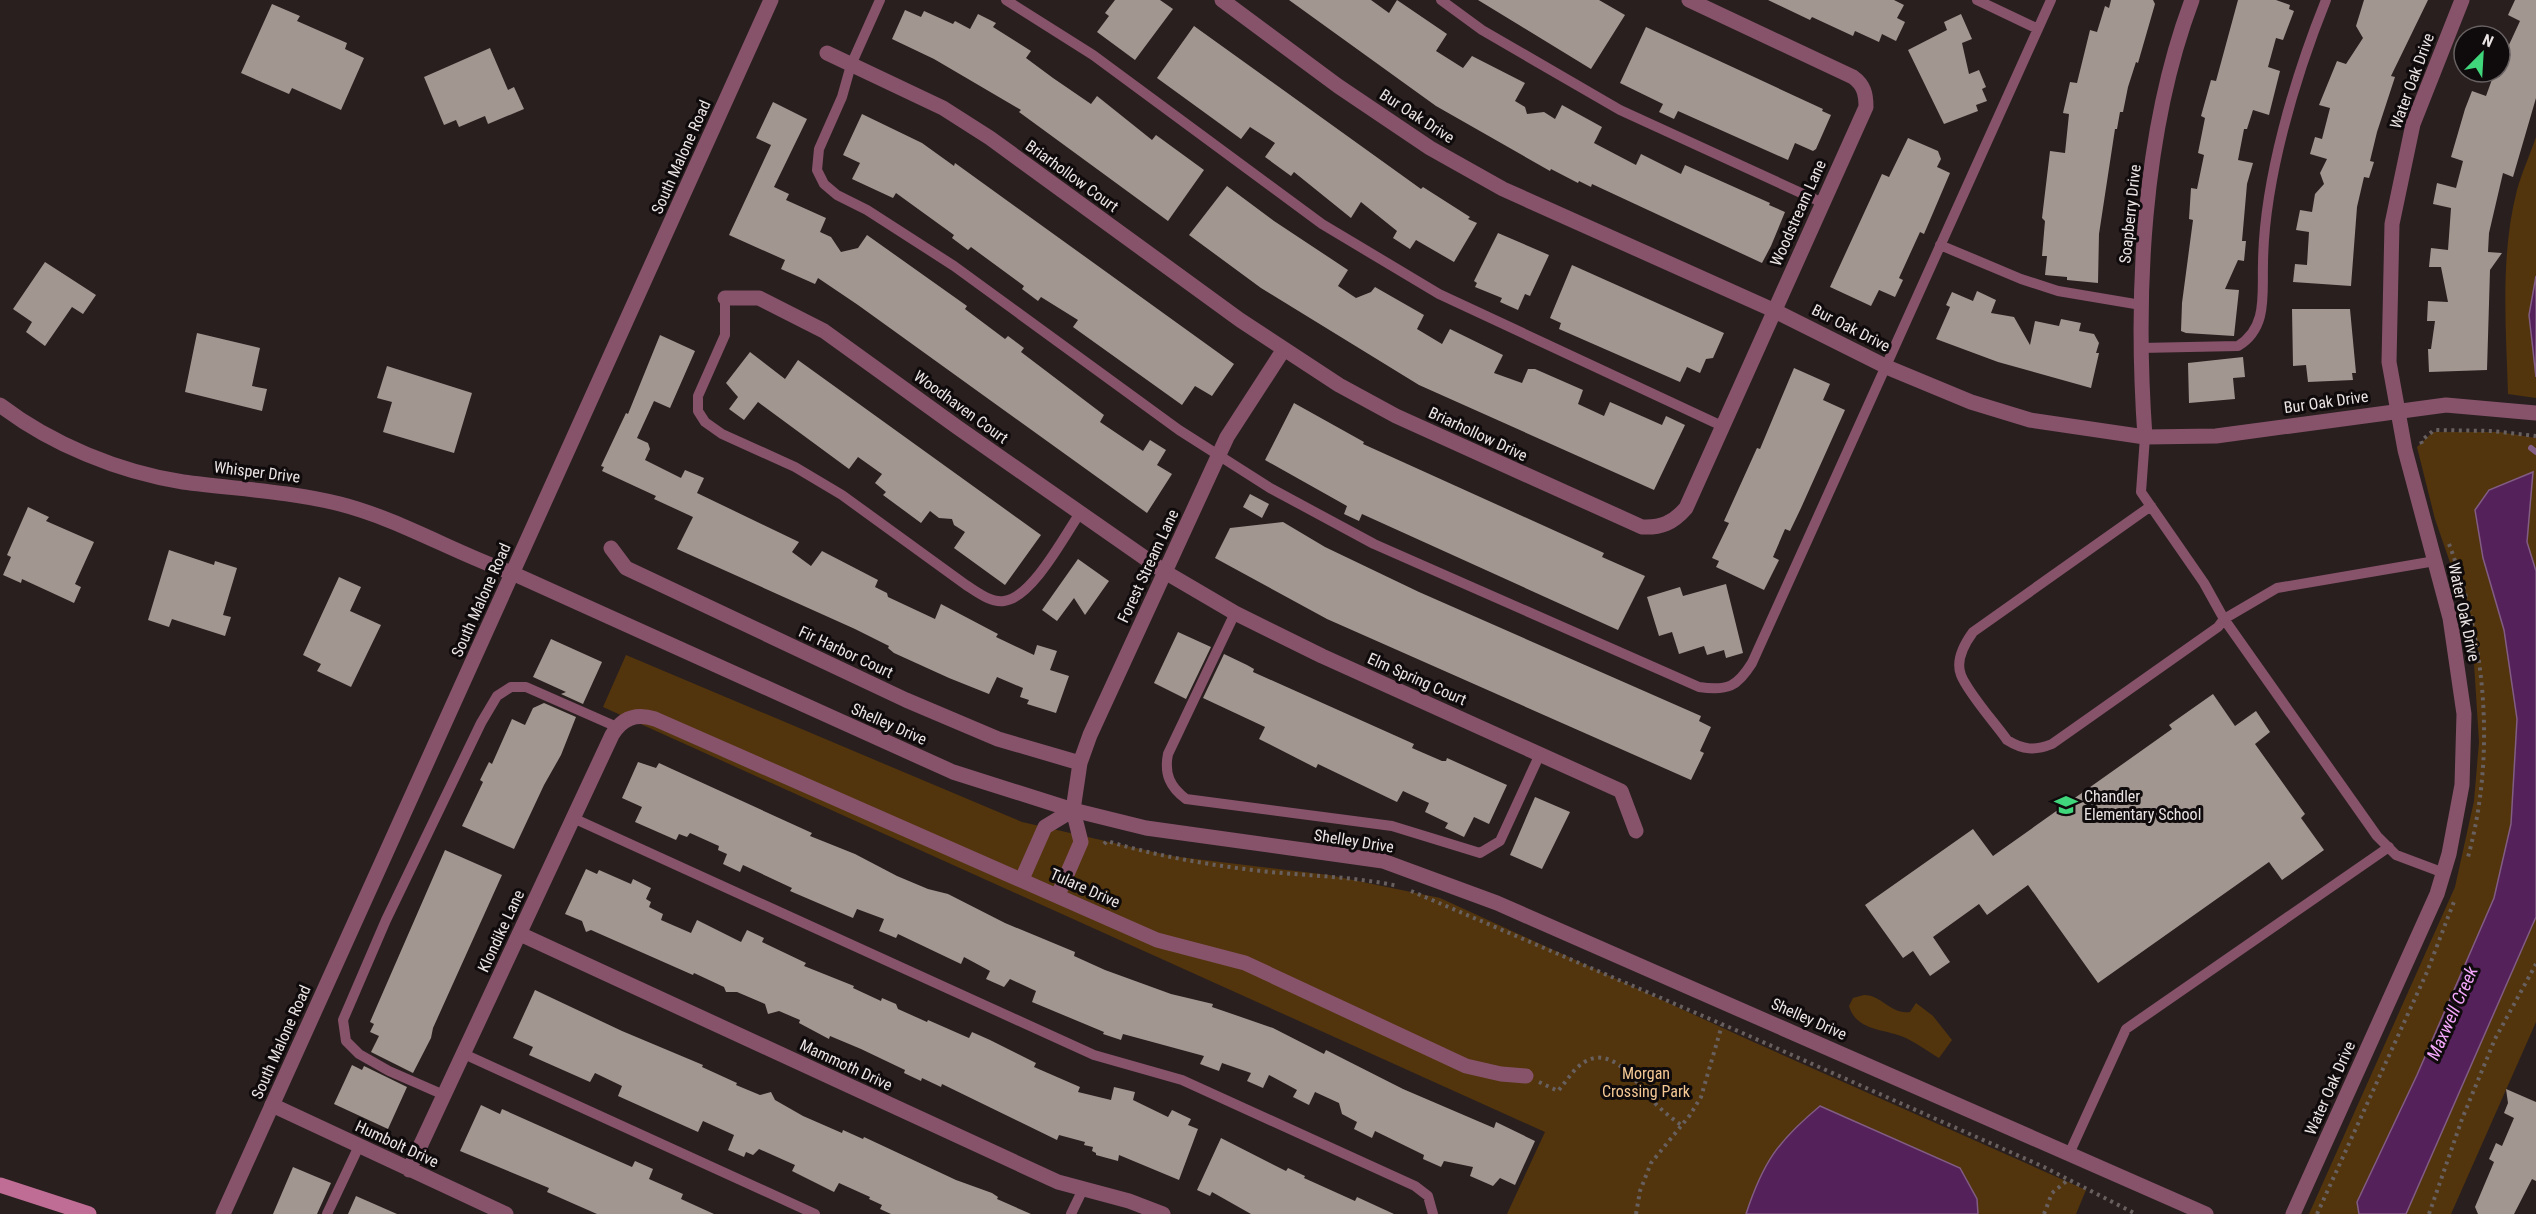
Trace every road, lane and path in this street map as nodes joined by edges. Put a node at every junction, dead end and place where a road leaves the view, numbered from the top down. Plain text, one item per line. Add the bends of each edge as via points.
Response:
1 (771, 0) edge
2 (880, 0) edge
3 (1006, 0) edge
4 (1222, 0) edge
5 (1441, 0) edge
6 (1689, 0) edge
7 (1977, 0) edge
8 (2051, 0) edge
9 (2192, 0) edge
10 (2326, 0) edge
11 (2462, 0) edge
12 (2038, 29) junction
13 (827, 53) dead end
14 (851, 64) junction
15 (1822, 203) junction
16 (1940, 245) junction
17 (725, 298) joint
18 (2141, 305) junction
19 (1773, 310) junction
20 (2140, 348) junction
21 (1284, 349) junction
22 (1884, 366) junction
23 (0, 405) edge
24 (2396, 410) junction
25 (2536, 413) edge
26 (1722, 426) junction
27 (2536, 436) edge
28 (2145, 437) junction
29 (2424, 451) dead end
30 (1219, 455) junction
31 (2151, 506) junction
32 (1080, 513) junction
33 (1667, 524) joint
34 (2448, 539) dead end
35 (611, 548) dead end
36 (2435, 561) junction
37 (1165, 572) junction
38 (512, 573) junction
39 (1235, 613) junction
40 (2224, 619) junction
41 (617, 727) junction
42 (1540, 754) junction
43 (1080, 763) junction
44 (1073, 810) junction
45 (573, 818) junction
46 (1636, 831) dead end
47 (1104, 844) dead end
48 (2389, 848) junction
49 (2467, 860) dead end
50 (2444, 873) junction
51 (1022, 879) junction
52 (1399, 887) dead end
53 (1410, 891) dead end
54 (2457, 892) dead end
55 (1058, 895) junction
56 (520, 933) junction
57 (2536, 964) edge
58 (1722, 1025) junction
59 (464, 1054) junction
60 (1526, 1076) joint
61 (444, 1095) junction
62 (272, 1105) junction
63 (1682, 1125) junction
64 (359, 1146) junction
65 (2069, 1154) junction
66 (409, 1170) junction
67 (2069, 1179) junction
68 (0, 1185) edge
69 (1083, 1189) junction
70 (89, 1214) edge
71 (223, 1214) edge
72 (327, 1214) edge
73 (506, 1214) edge
74 (815, 1214) edge
75 (1071, 1214) edge
76 (1163, 1214) edge
77 (1433, 1214) edge
78 (1636, 1214) edge
79 (2044, 1214) edge
80 (2136, 1214) edge
81 (2206, 1214) edge
82 (2294, 1214) edge
83 (2318, 1214) edge
84 (2429, 1214) edge

1 - 38 street, South Malone Road
2 - 14 lane
3 - 26 lane via 1093,55 1322,224 1439,294
4 - 19 street, Bur Oak Drive via 1430,148 1546,209
5 - 15 lane via 1482,30 1620,110
6 - 15 street, Woodstream Lane via 1860,82 1866,107
7 - 12 lane
8 - 12 lane
9 - 18 street, Soapberry Drive via 2175,46 2151,176
10 - 20 lane via 2291,98 2273,183 2257,330 2238,346
11 - 24 street, Water Oak Drive via 2413,124 2392,224 2389,362
12 - 16 lane
13 - 14 street, Briarhollow Court
14 - 21 street, Briarhollow Court via 943,108 990,138
14 - 30 lane via 842,97 819,148 817,170 824,184 954,266
15 - 19 street, Woodstream Lane
16 - 18 lane via 2058,291
16 - 22 lane
17 - 32 street, Woodhaven Court via 759,298 824,331
17 - 32 lane via 725,335 698,396 698,411 705,422 842,495 987,598 1003,601 1017,597 1034,581
18 - 20 street, Soapberry Drive
19 - 22 street, Bur Oak Drive
19 - 26 street, Woodstream Lane
20 - 28 street, Soapberry Drive
21 - 30 street, Forest Stream Lane
21 - 33 street, Briarhollow Drive via 1396,416 1521,474 1642,527
22 - 28 street, Bur Oak Drive via 1971,402 2030,420
22 - 30 lane via 1752,663 1740,682 1718,690 1699,687 1374,544 1270,488
23 - 38 street, Whisper Drive via 24,423 75,449 129,469 181,482 268,490 342,504
24 - 25 street, Bur Oak Drive via 2446,405
24 - 28 street, Bur Oak Drive via 2217,436
24 - 36 street, Water Oak Drive
26 - 33 street, Woodstream Lane via 1686,508
27 - 29 path via 2434,430 2421,441
28 - 31 lane via 2141,492
30 - 37 street, Forest Stream Lane
31 - 40 lane
31 - 40 lane via 1973,632 1964,644 1960,675 2007,740 2017,747 2041,748 2052,744
32 - 37 street, Woodhaven Court
34 - 49 path via 2472,614 2482,674 2484,744 2480,797
35 - 43 street, Fir Harbor Court via 626,568 906,700 998,739
36 - 40 lane via 2277,588
36 - 50 street, Water Oak Drive via 2450,618 2464,714 2462,785
37 - 39 street, Elm Spring Court
37 - 43 street, Forest Stream Lane
38 - 44 street, Shelley Drive via 953,772
38 - 62 street, South Malone Road
39 - 42 street, Elm Spring Court
39 - 42 lane via 1168,754 1166,765 1171,785 1186,799 1370,822 1480,854 1500,841
40 - 48 lane
41 - 45 street, Klondike Lane
41 - 51 street, Tulare Drive via 635,716 656,719
41 - 61 lane via 544,693 511,687 497,696 438,808 343,1020 346,1041 359,1054
42 - 46 street, Elm Spring Court via 1621,791
43 - 44 street, Forest Stream Lane
44 - 51 street via 1045,827
44 - 55 street, Forest Stream Lane via 1081,842
44 - 65 street, Shelley Drive via 1146,828 1383,861 1550,925
45 - 56 street, Klondike Lane
45 - 77 lane via 1094,1054 1182,1080 1393,1176 1428,1196
47 - 52 path via 1107,841 1179,859 1269,872 1367,879
48 - 50 lane via 2396,855
48 - 65 lane via 2126,1029
50 - 82 street, Water Oak Drive
51 - 55 street, Tulare Drive
53 - 58 path
54 - 83 path via 2427,972
55 - 60 street, Tulare Drive via 1157,940 1245,963 1466,1066
56 - 59 street, Klondike Lane
56 - 69 street, Mammoth Drive via 1058,1182
57 - 84 path via 2495,1039
58 - 63 path via 1701,1097
58 - 67 path
59 - 61 street, Klondike Lane
59 - 74 lane
60 - 63 path via 1558,1091 1580,1065 1597,1057 1608,1060 1628,1070 1661,1109
61 - 66 street, Klondike Lane
62 - 64 street, Humbolt Drive
62 - 71 street, South Malone Road
63 - 78 path via 1651,1163
64 - 66 street, Humbolt Drive
64 - 72 lane
65 - 81 street, Shelley Drive
66 - 73 street, Humbolt Drive
67 - 79 path via 2052,1193
67 - 80 path
68 - 70 main road
69 - 75 lane
69 - 76 street, Mammoth Drive

